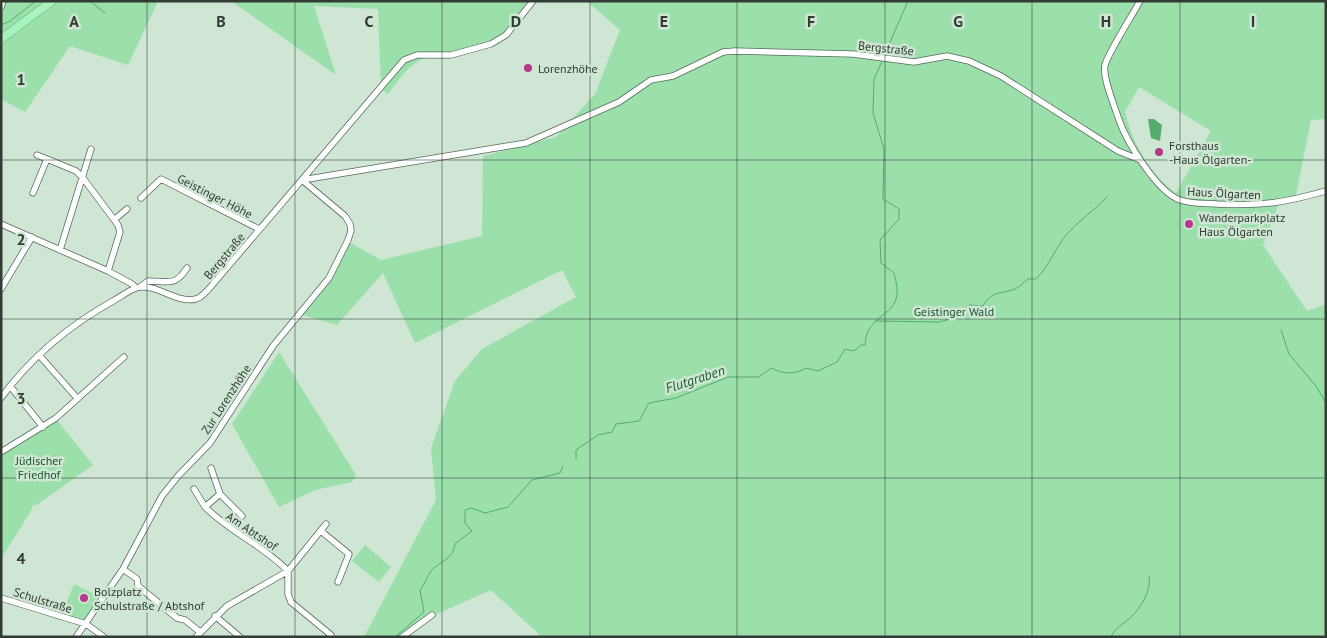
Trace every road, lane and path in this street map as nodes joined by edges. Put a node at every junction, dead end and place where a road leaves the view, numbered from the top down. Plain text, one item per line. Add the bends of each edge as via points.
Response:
1 (3, 1) edge
2 (52, 1) edge
3 (533, 1) edge
4 (1140, 1) edge
5 (1, 7) edge
6 (1, 39) edge
7 (91, 149) dead end
8 (37, 155) dead end
9 (47, 159) junction
10 (1138, 159) junction
11 (83, 178) junction
12 (302, 180) junction
13 (1326, 191) edge
14 (33, 192) dead end
15 (141, 198) dead end
16 (127, 209) dead end
17 (115, 219) junction
18 (1, 224) edge
19 (259, 229) junction
20 (32, 237) junction
21 (60, 250) junction
22 (186, 268) dead end
23 (108, 271) junction
24 (138, 288) junction
25 (1, 289) edge
26 (39, 355) junction
27 (124, 357) dead end
28 (10, 386) junction
29 (1, 398) edge
30 (77, 398) junction
31 (42, 427) junction
32 (1, 452) edge
33 (211, 468) dead end
34 (194, 489) dead end
35 (220, 494) junction
36 (205, 507) junction
37 (242, 516) dead end
38 (326, 524) dead end
39 (321, 531) junction
40 (123, 569) junction
41 (288, 571) junction
42 (338, 582) dead end
43 (1, 598) edge
44 (432, 615) dead end
45 (215, 616) junction
46 (86, 624) junction
47 (198, 634) edge
48 (332, 635) dead end
49 (76, 637) edge
50 (104, 637) edge
51 (240, 637) edge
52 (402, 637) edge

1 - 5 street
2 - 6 main road
3 - 12 street, Bergstraße via 506,35 490,44 450,55 417,55 404,60
4 - 10 street via 1105,66 1123,130
7 - 11 street
8 - 9 street
9 - 11 street via 76,171
9 - 14 street
10 - 12 street, Bergstraße via 1118,151 1001,76 969,61 947,56 914,62 879,57 723,52 673,76 651,80 619,102 526,143
10 - 13 street, Haus Ölgarten via 1178,200 1192,203 1256,206 1284,203
11 - 17 street
11 - 21 street
12 - 19 street, Bergstraße
12 - 40 street, Zur Lorenzhöhe via 345,216 351,231 348,240 329,278 273,346 210,443 162,496
15 - 19 street, Geistinger Höhe via 161,179
16 - 17 street
17 - 23 street via 120,232
18 - 20 street
19 - 24 street, Bergstraße via 214,284 195,299
20 - 21 street
20 - 25 street
21 - 23 street
22 - 24 street, Bergstraße via 178,280 148,280
23 - 24 street
24 - 26 street, Bergstraße via 80,320
26 - 28 street, Bergstraße
26 - 30 street
27 - 30 street
28 - 29 street, Bergstraße
28 - 31 street
30 - 31 street
31 - 32 street
33 - 35 street, Am Abtshof
34 - 36 street, Am Abtshof
35 - 36 street, Am Abtshof
35 - 37 street, Am Abtshof
36 - 41 street, Am Abtshof via 220,522
38 - 39 street
39 - 41 street
39 - 42 street via 349,554
40 - 46 street, Zur Lorenzhöhe
40 - 47 street via 137,579 138,586 177,618 185,620
41 - 45 street
41 - 48 street via 288,594 292,602 323,632
43 - 46 street, Schulstraße
44 - 52 street
45 - 47 street
45 - 51 street
46 - 49 street, Zur Lorenzhöhe
46 - 50 street, Schulstraße

